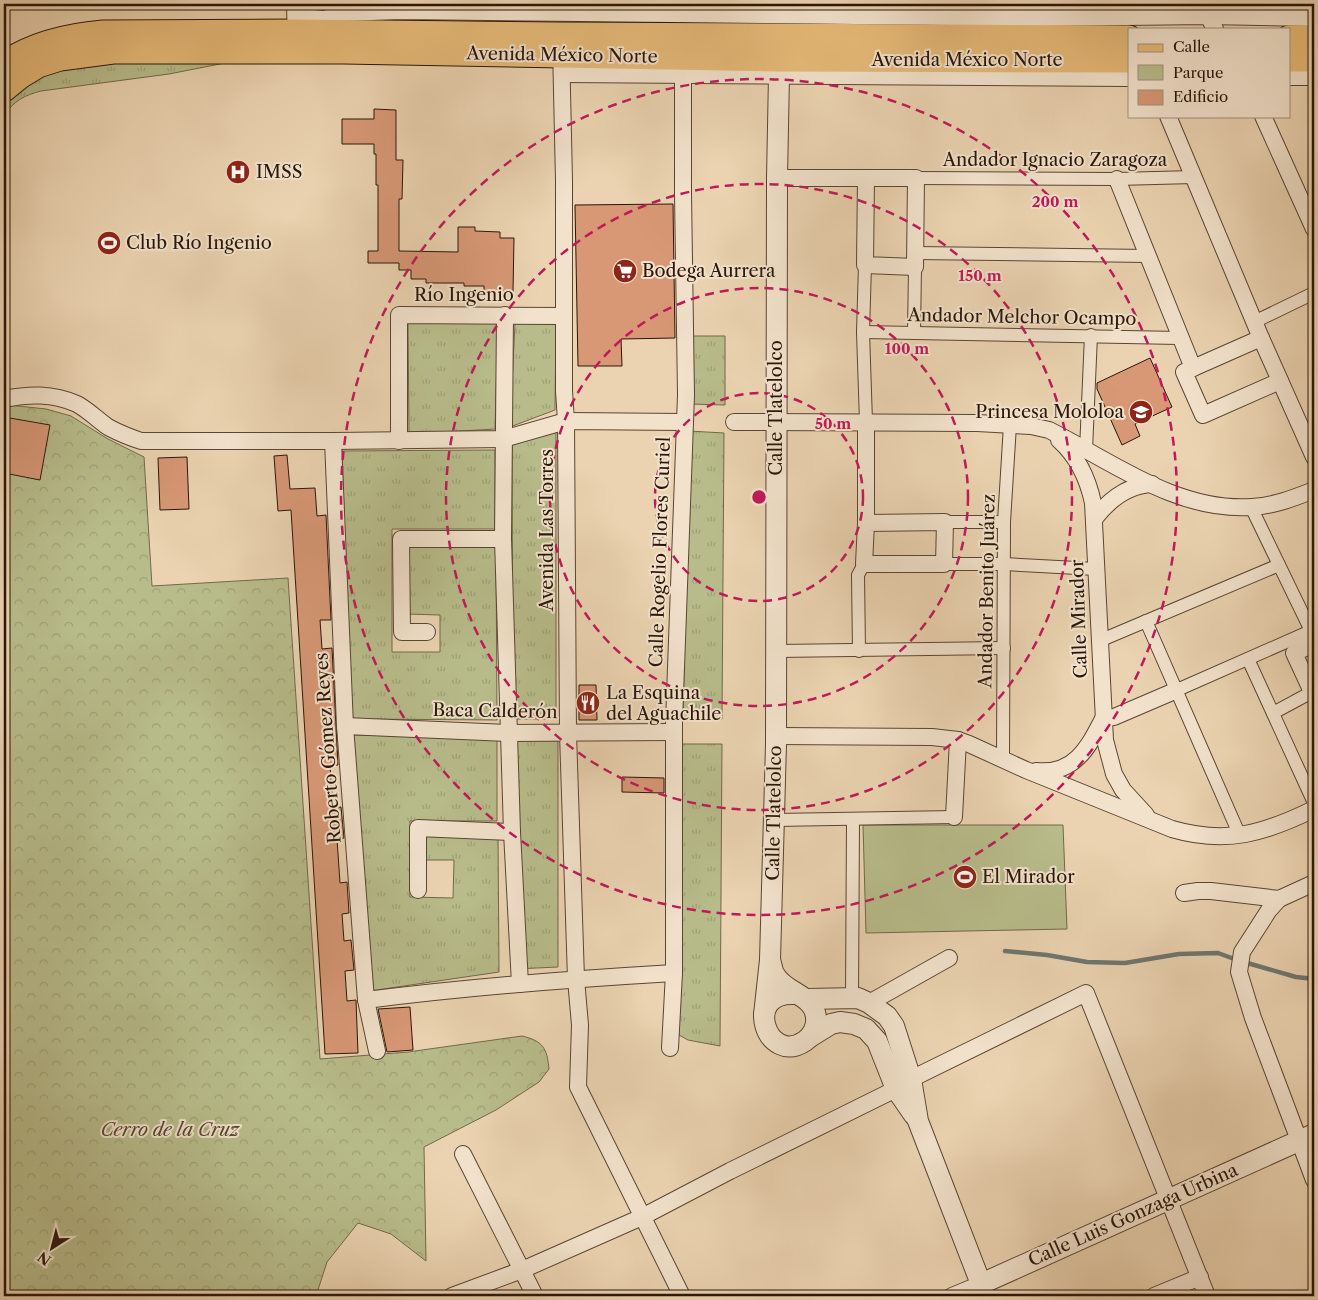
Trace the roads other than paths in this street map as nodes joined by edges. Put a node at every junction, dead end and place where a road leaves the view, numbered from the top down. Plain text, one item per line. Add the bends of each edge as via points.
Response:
1 (1312, 4) edge
2 (1314, 10) edge
3 (1208, 16) edge
4 (1314, 18) edge
5 (902, 19) edge
6 (1040, 20) edge
7 (297, 25) edge
8 (351, 25) edge
9 (782, 38) edge
10 (1128, 38) edge
11 (1290, 38) edge
12 (1314, 38) edge
13 (561, 55) junction
14 (919, 59) junction
15 (1314, 59) edge
16 (1128, 60) edge
17 (1290, 60) edge
18 (4, 64) edge
19 (683, 67) junction
20 (1290, 77) edge
21 (1314, 77) edge
22 (1128, 78) edge
23 (4, 89) edge
24 (1169, 118) edge
25 (1264, 118) edge
26 (1194, 176) junction
27 (776, 178) junction
28 (866, 178) junction
29 (916, 178) junction
30 (1117, 179) junction
31 (1314, 229) edge
32 (1148, 256) junction
33 (915, 260) junction
34 (865, 265) junction
35 (1314, 293) edge
36 (506, 315) junction
37 (564, 316) junction
38 (1254, 322) junction
39 (864, 332) junction
40 (914, 333) junction
41 (1091, 335) junction
42 (1180, 338) junction
43 (1261, 338) junction
44 (1193, 368) junction
45 (1280, 381) junction
46 (4, 399) edge
47 (566, 421) junction
48 (685, 422) junction
49 (734, 422) dead end
50 (776, 422) junction
51 (866, 422) junction
52 (1010, 425) junction
53 (1050, 430) junction
54 (504, 439) junction
55 (333, 441) junction
56 (399, 441) junction
57 (1086, 450) junction
58 (1314, 457) edge
59 (1152, 484) junction
60 (1314, 490) edge
61 (1251, 507) junction
62 (1095, 518) junction
63 (945, 522) junction
64 (1004, 522) junction
65 (866, 523) junction
66 (503, 539) junction
67 (864, 564) junction
68 (944, 564) junction
69 (1004, 564) junction
70 (1279, 565) junction
71 (1096, 570) junction
72 (1146, 620) junction
73 (427, 632) dead end
74 (1313, 637) edge
75 (1099, 640) junction
76 (1004, 648) junction
77 (777, 651) junction
78 (859, 651) junction
79 (1248, 659) junction
80 (1176, 690) junction
81 (1313, 691) edge
82 (1273, 713) junction
83 (1103, 719) junction
84 (346, 726) junction
85 (674, 732) junction
86 (568, 733) junction
87 (508, 734) junction
88 (776, 736) junction
89 (958, 740) junction
90 (1003, 758) junction
91 (1026, 770) junction
92 (1314, 803) edge
93 (1314, 809) edge
94 (954, 817) joint
95 (775, 820) junction
96 (853, 820) junction
97 (1151, 820) junction
98 (512, 832) junction
99 (1240, 836) junction
100 (1314, 883) edge
101 (418, 890) dead end
102 (1184, 894) dead end
103 (1279, 899) junction
104 (949, 958) dead end
105 (770, 960) junction
106 (674, 973) junction
107 (576, 979) junction
108 (520, 984) junction
109 (801, 996) junction
110 (366, 1000) junction
111 (860, 1001) junction
112 (764, 1015) junction
113 (810, 1037) junction
114 (670, 1048) dead end
115 (377, 1051) dead end
116 (904, 1084) junction
117 (1307, 1137) edge
118 (463, 1154) dead end
119 (1314, 1180) edge
120 (1169, 1200) junction
121 (642, 1217) junction
122 (522, 1270) junction
123 (1200, 1278) junction
124 (983, 1290) edge
125 (452, 1296) edge
126 (535, 1296) edge
127 (682, 1296) edge
128 (952, 1296) edge
129 (1154, 1296) edge
130 (1207, 1296) edge

1 - 2 street
3 - 4 street, Avenida México Norte
3 - 6 street, Avenida México Norte
5 - 6 main road, Avenida México Norte
5 - 9 main road, Avenida México Norte
5 - 14 street
6 - 10 main road, Avenida México Norte
7 - 8 main road, Avenida México Norte
7 - 8 street, Avenida México Norte via 339,13
7 - 18 main road, Avenida México Norte via 78,35 32,48
7 - 23 main road, Avenida México Norte via 60,58 38,65
8 - 9 street, Avenida México Norte via 412,11
8 - 13 main road, Avenida México Norte
9 - 13 main road, Avenida México Norte
9 - 14 main road, Avenida México Norte
9 - 19 main road, Avenida México Norte
9 - 22 street, Avenida México Norte
9 - 27 street, Calle Tlatelolco
11 - 12 main road
13 - 19 main road, Avenida México Norte
13 - 37 street, Avenida Las Torres
14 - 16 main road, Avenida México Norte
15 - 17 main road
19 - 48 street, Calle Rogelio Flores Curiel
20 - 21 street
24 - 26 street
25 - 31 street
26 - 30 street, Andador Ignacio Zaragoza
26 - 38 street
27 - 28 street
27 - 50 street, Calle Tlatelolco
28 - 29 street
28 - 34 street
29 - 30 street, Andador Ignacio Zaragoza
29 - 33 street
30 - 32 street
32 - 33 street
32 - 42 street
33 - 34 street
33 - 40 street
34 - 39 street
35 - 38 street
36 - 37 street, Río Ingenio
36 - 54 street
36 - 56 street, Río Ingenio via 398,315
37 - 47 street, Avenida Las Torres
38 - 43 street
39 - 40 street, Andador Melchor Ocampo
39 - 51 street
40 - 41 street, Andador Melchor Ocampo
41 - 42 street, Andador Melchor Ocampo
41 - 57 street
42 - 44 street
43 - 44 street
43 - 45 street
44 - 45 street via 1184,372 1203,415
45 - 58 street
46 - 55 street via 27,395 52,396 78,404 108,427 141,441
47 - 48 street
47 - 54 street
47 - 86 street, Avenida Las Torres
48 - 85 street, Calle Rogelio Flores Curiel
49 - 50 street
50 - 51 street
50 - 77 street, Calle Tlatelolco
51 - 52 street
51 - 65 street
52 - 53 street
52 - 64 street, Andador Benito Juárez
53 - 57 street
53 - 62 street, Calle Mirador via 1084,473
54 - 56 street
54 - 66 street
55 - 56 street
55 - 84 street, Roberto Gómez Reyes
57 - 59 street
59 - 61 street via 1195,501
59 - 62 street via 1140,484 1114,498
60 - 61 street via 1277,504
61 - 70 street
62 - 71 street, Calle Mirador
63 - 64 street
63 - 65 street
63 - 68 street
64 - 69 street, Andador Benito Juárez
65 - 67 street
66 - 73 street via 401,539 402,632
66 - 87 street
67 - 68 street
67 - 78 street via 858,575
68 - 69 street
69 - 71 street
69 - 76 street, Andador Benito Juárez
70 - 72 street
70 - 74 street
71 - 75 street, Calle Mirador
72 - 75 street
72 - 80 street
74 - 79 street
74 - 81 street via 1294,653
75 - 83 street, Calle Mirador
76 - 78 street
76 - 90 street, Andador Benito Juárez
77 - 78 street
77 - 88 street, Calle Tlatelolco
79 - 80 street
79 - 82 street
80 - 83 street
80 - 99 street
81 - 82 street
82 - 92 street
83 - 91 street via 1081,756 1068,766 1055,771
83 - 97 street, Calle Mirador via 1114,774 1123,790
84 - 87 street, Baca Calderón
84 - 110 street, Roberto Gómez Reyes
85 - 86 street, Baca Calderón
85 - 106 street, Calle Rogelio Flores Curiel
86 - 87 street, Baca Calderón
86 - 107 street, Avenida Las Torres
87 - 98 street
88 - 89 street
88 - 95 street, Calle Tlatelolco
89 - 90 street
89 - 94 street
90 - 91 street
91 - 97 street
93 - 99 street via 1286,823
94 - 96 street
95 - 96 street
95 - 105 street, Calle Tlatelolco
96 - 111 street
97 - 99 street via 1190,834
98 - 101 street via 418,828
98 - 108 street
100 - 103 street
102 - 103 street via 1211,891
103 - 117 street via 1242,952 1239,972 1253,1018
104 - 111 street
105 - 109 street via 774,974
105 - 112 street, Calle Tlatelolco
106 - 107 street
106 - 114 street, Calle Rogelio Flores Curiel
107 - 108 street
107 - 121 street, Avenida Las Torres via 580,1025 578,1087
108 - 110 street
109 - 111 street
109 - 112 street via 787,993 778,996 766,1007
109 - 113 street via 815,1011 814,1031
110 - 115 street, Roberto Gómez Reyes
111 - 116 street via 887,1016 894,1026
112 - 113 street, Calle Tlatelolco via 766,1032 779,1044 796,1045
113 - 116 street via 840,1022 866,1029
116 - 120 street via 1086,993
116 - 121 street
116 - 124 street
117 - 119 street
117 - 120 street, Calle Luis Gonzaga Urbina
118 - 122 street
120 - 123 street
120 - 124 street, Calle Luis Gonzaga Urbina
121 - 122 street
121 - 127 street, Avenida Las Torres
122 - 125 street
122 - 126 street
123 - 129 street
123 - 130 street
124 - 128 street, Calle Luis Gonzaga Urbina

